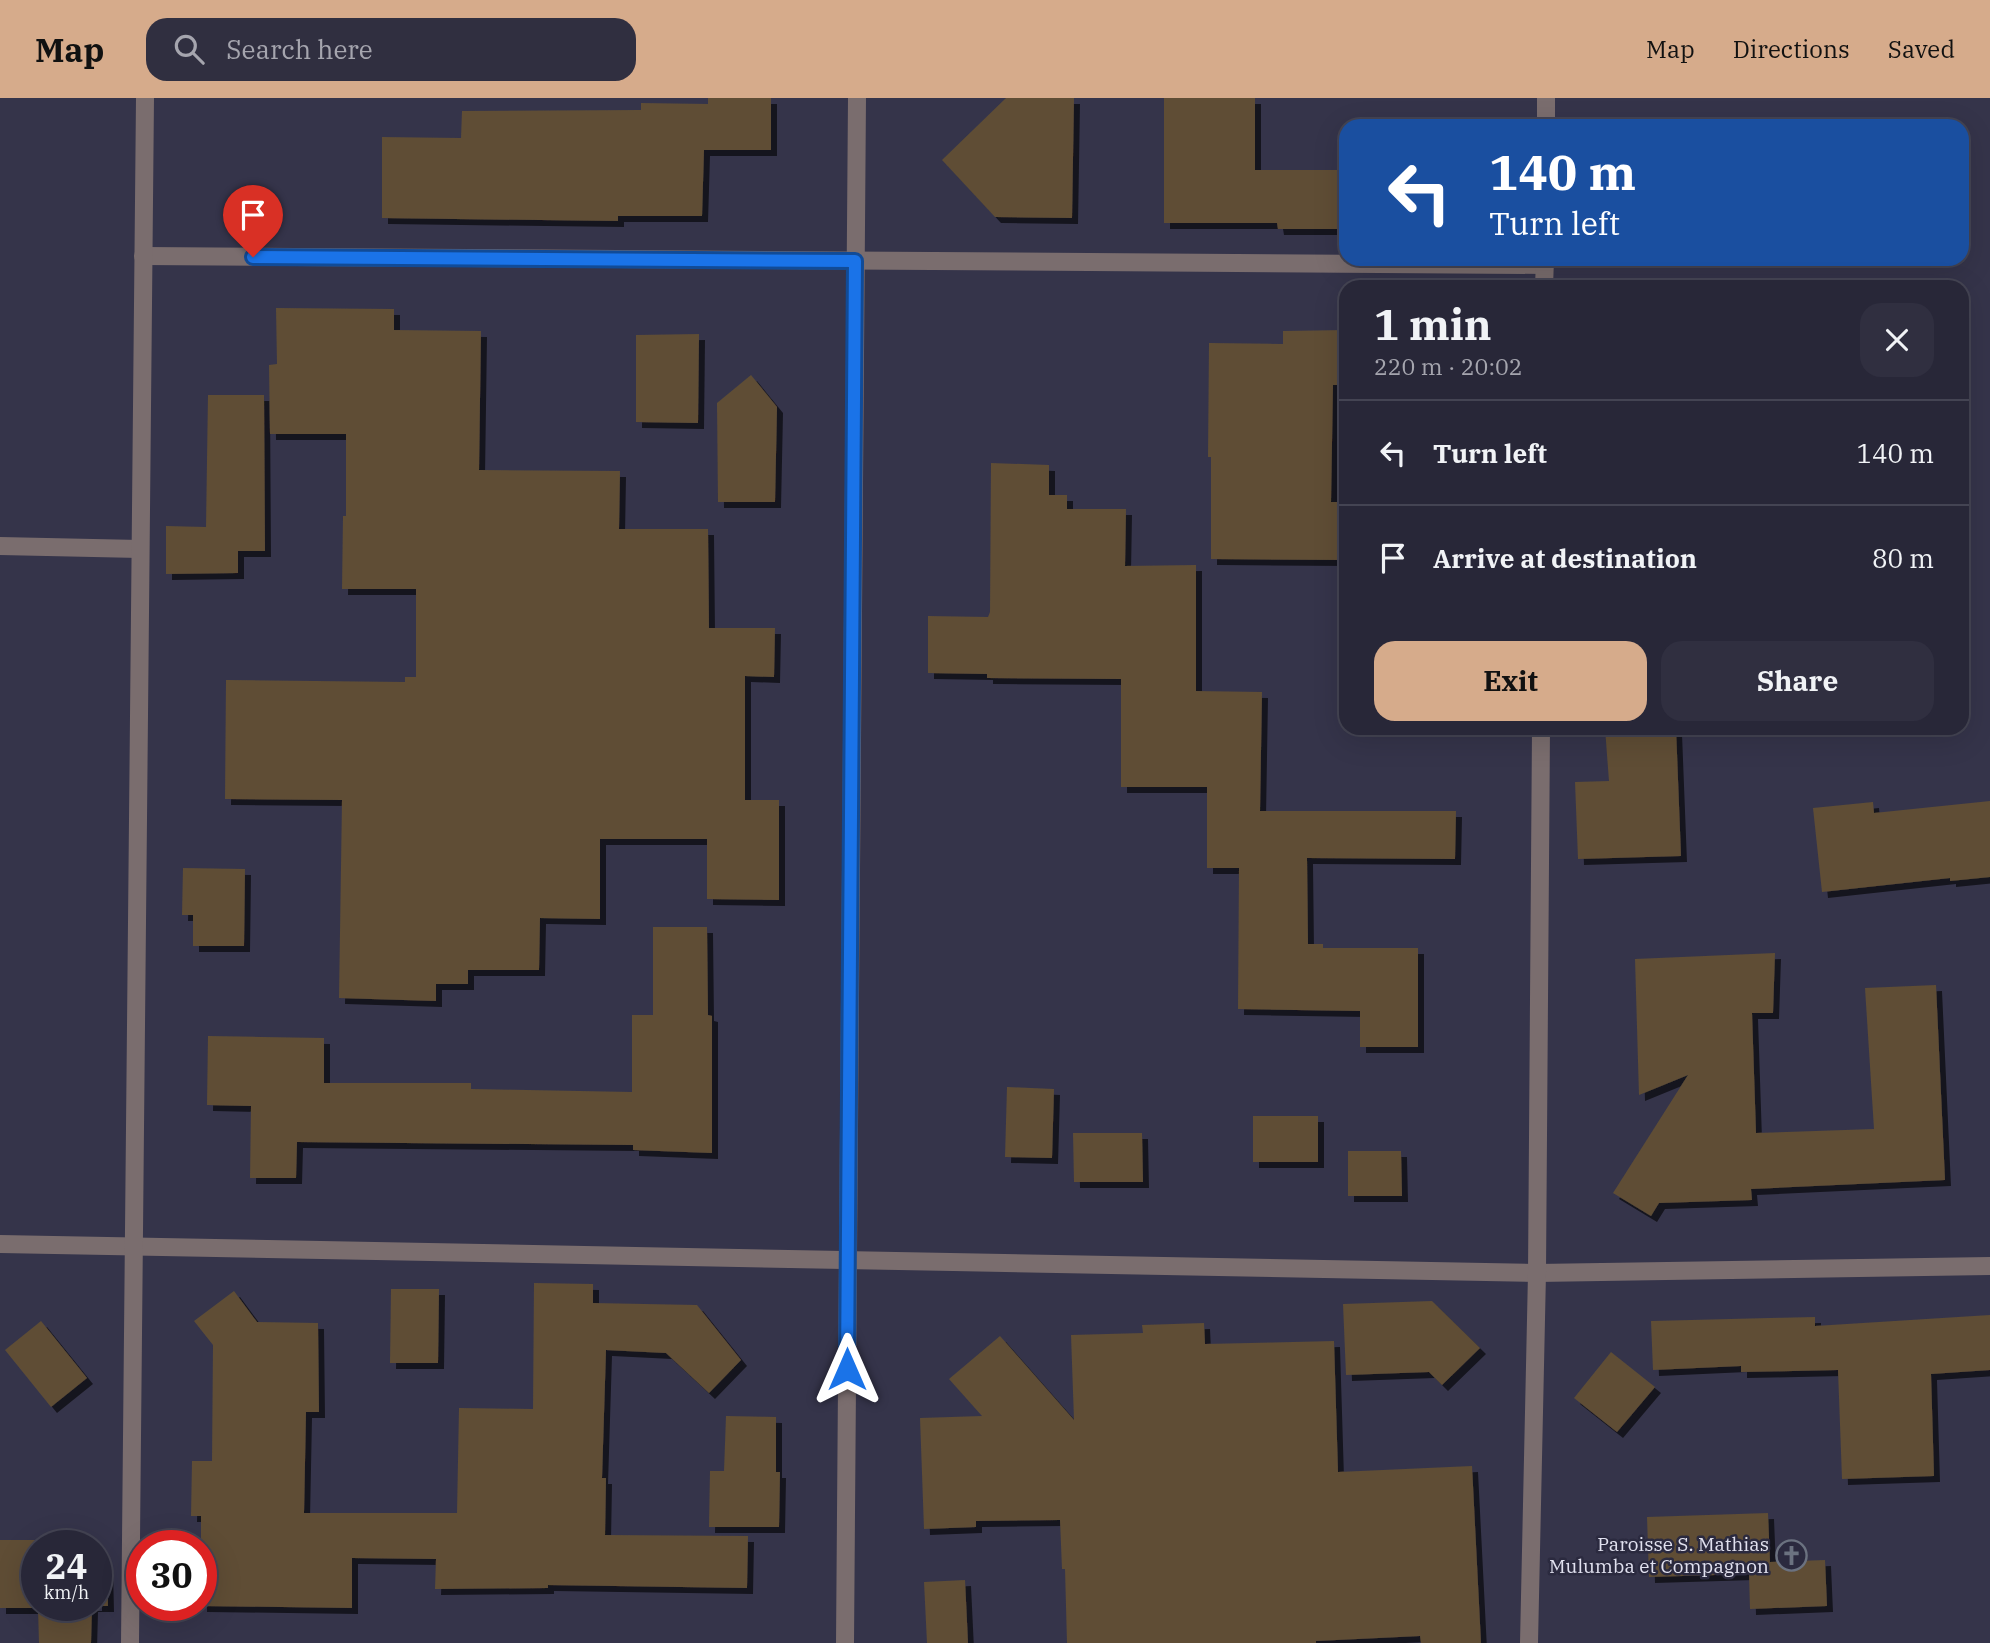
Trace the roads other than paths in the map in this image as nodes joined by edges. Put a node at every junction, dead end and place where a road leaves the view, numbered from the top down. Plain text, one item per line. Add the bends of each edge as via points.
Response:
1 (145, 98) edge
2 (857, 98) edge
3 (1546, 98) edge
4 (1546, 119) edge
5 (144, 256) junction
6 (855, 261) junction
7 (1339, 262) edge
8 (0, 546) edge
9 (140, 549) junction
10 (1541, 735) edge
11 (0, 1244) edge
12 (133, 1246) junction
13 (848, 1259) junction
14 (1990, 1266) edge
15 (1537, 1273) junction
16 (130, 1643) edge
17 (845, 1643) edge
18 (1529, 1643) edge

1 - 5 street
2 - 6 street
3 - 4 street
5 - 6 street
5 - 9 street
6 - 7 street
6 - 13 street
8 - 9 street
9 - 12 street
10 - 15 street
11 - 12 street
12 - 13 street
12 - 16 street
13 - 15 street
13 - 17 street
14 - 15 street
15 - 18 street

